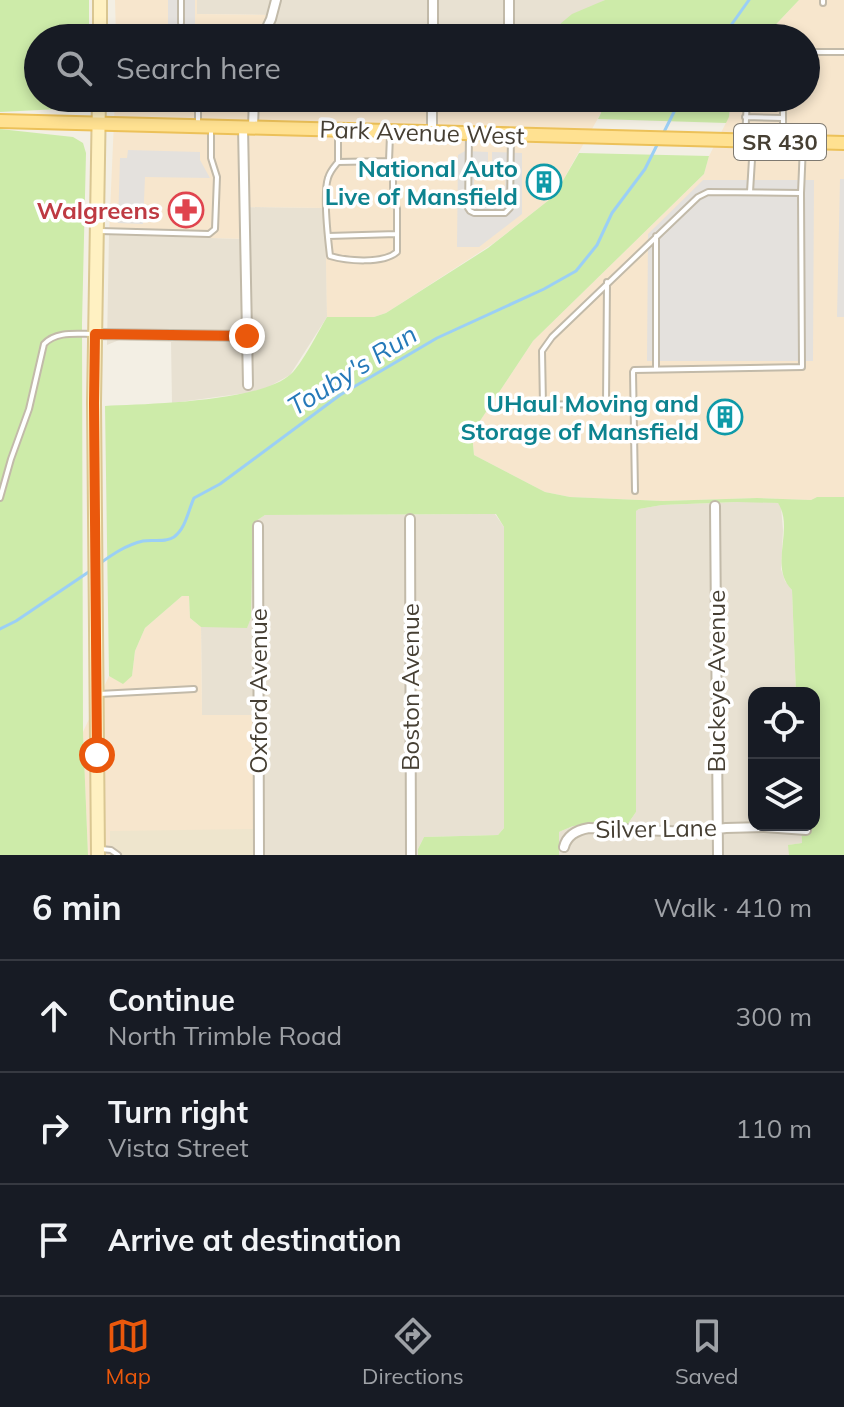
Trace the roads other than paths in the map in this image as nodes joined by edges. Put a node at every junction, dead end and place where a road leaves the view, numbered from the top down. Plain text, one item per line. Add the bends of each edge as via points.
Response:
1 (100, 0) edge
2 (181, 0) edge
3 (276, 0) edge
4 (433, 0) edge
5 (509, 0) edge
6 (181, 23) dead end
7 (100, 24) edge
8 (269, 24) edge
9 (433, 24) edge
10 (509, 24) edge
11 (820, 52) edge
12 (844, 52) edge
13 (99, 112) edge
14 (201, 112) edge
15 (251, 112) edge
16 (432, 112) edge
17 (746, 112) edge
18 (783, 112) edge
19 (745, 117) junction
20 (783, 118) junction
21 (0, 121) edge
22 (99, 123) junction
23 (204, 126) junction
24 (248, 127) junction
25 (339, 130) junction
26 (390, 131) junction
27 (432, 132) junction
28 (469, 133) junction
29 (511, 134) junction
30 (749, 141) junction
31 (783, 142) junction
32 (803, 142) junction
33 (844, 143) edge
34 (389, 161) junction
35 (338, 162) junction
36 (750, 192) junction
37 (801, 193) junction
38 (97, 231) junction
39 (397, 234) junction
40 (328, 236) junction
41 (656, 236) junction
42 (607, 282) junction
43 (95, 334) junction
44 (247, 336) junction
45 (656, 369) junction
46 (248, 385) dead end
47 (635, 491) dead end
48 (0, 498) edge
49 (715, 506) dead end
50 (410, 519) dead end
51 (258, 526) dead end
52 (194, 689) dead end
53 (97, 695) junction
54 (748, 828) edge
55 (717, 829) junction
56 (564, 851) edge
57 (98, 852) edge
58 (118, 855) edge
59 (259, 855) edge
60 (411, 855) edge
61 (718, 855) edge

1 - 7 main road
2 - 6 lane
3 - 8 street
4 - 9 street
5 - 10 street
11 - 12 lane
13 - 22 main road
14 - 23 lane
15 - 24 street
16 - 27 street
17 - 19 lane
18 - 20 lane
19 - 20 lane
19 - 30 lane
20 - 31 lane
21 - 22 main road, Park Avenue West / SR 430
22 - 23 main road, Park Avenue West / SR 430
22 - 38 main road
23 - 24 main road, Park Avenue West / SR 430
23 - 38 lane via 217,177 213,232
24 - 25 main road, Park Avenue West / SR 430
24 - 44 street
25 - 26 main road, Park Avenue West / SR 430
25 - 35 lane
26 - 27 main road, Park Avenue West / SR 430
26 - 34 lane
27 - 28 main road, Park Avenue West / SR 430
28 - 29 main road, Park Avenue West / SR 430
28 - 29 lane via 468,208 474,213 505,213 510,208
29 - 30 main road, Park Avenue West / SR 430
30 - 31 main road, Park Avenue West / SR 430
30 - 36 lane
31 - 32 main road, Park Avenue West / SR 430
32 - 33 main road, Park Avenue West / SR 430
32 - 37 lane
34 - 35 lane
34 - 39 lane
35 - 40 lane via 327,182
36 - 37 lane
36 - 41 lane via 708,192
37 - 45 lane via 802,367
38 - 43 main road
39 - 40 lane
39 - 40 lane via 397,252 371,260 330,256
41 - 42 lane
41 - 45 lane
42 - 42 lane via 606,403 543,405 545,344
43 - 44 street
43 - 48 lane via 57,335 44,344
43 - 53 main road
44 - 46 street
45 - 47 lane via 633,372
49 - 55 street, Buckeye Avenue
50 - 60 street, Boston Avenue
51 - 59 street, Oxford Avenue
52 - 53 lane
53 - 57 main road
54 - 55 street, Silver Lane
55 - 56 street, Silver Lane via 589,828 568,838
55 - 61 street, Buckeye Avenue
57 - 58 lane

